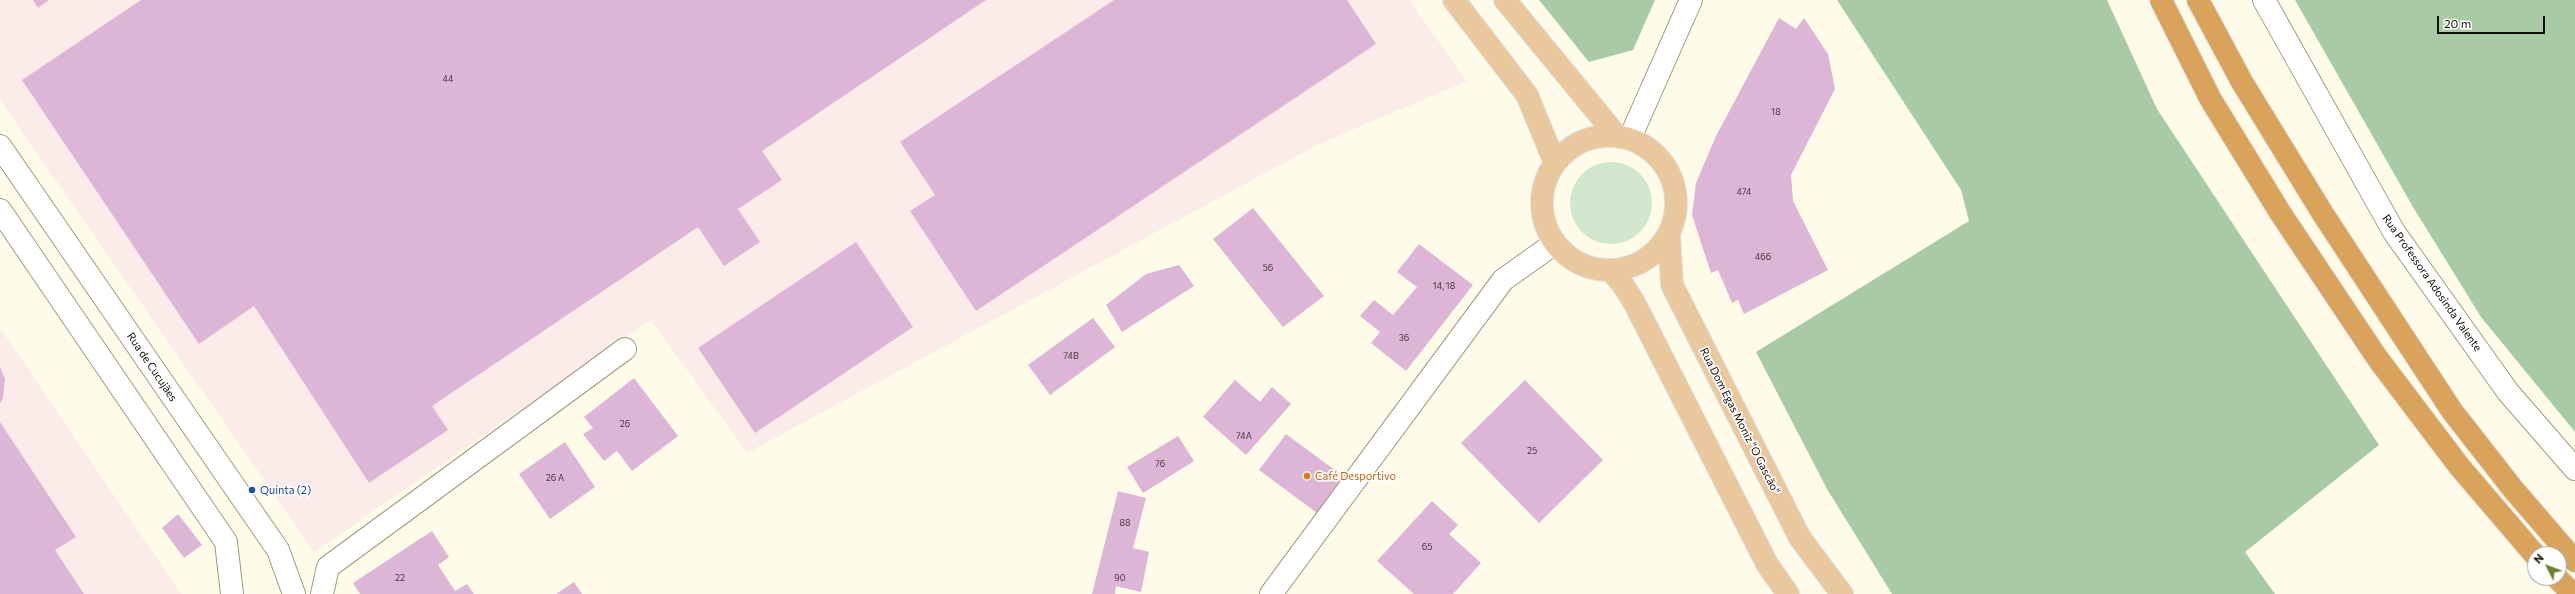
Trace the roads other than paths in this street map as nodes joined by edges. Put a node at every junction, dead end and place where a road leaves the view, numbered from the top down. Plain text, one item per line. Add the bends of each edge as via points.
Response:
1 (1454, 0) edge
2 (1505, 0) edge
3 (1691, 0) edge
4 (2161, 0) edge
5 (2198, 0) edge
6 (2264, 0) edge
7 (1623, 136) junction
8 (0, 146) edge
9 (1555, 163) junction
10 (0, 210) edge
11 (1669, 235) junction
12 (1555, 243) junction
13 (1610, 270) junction
14 (626, 349) dead end
15 (2575, 469) edge
16 (2527, 546) edge
17 (2575, 561) edge
18 (2565, 586) edge
19 (232, 594) edge
20 (294, 594) edge
21 (322, 594) edge
22 (1271, 594) edge
23 (1788, 594) edge
24 (1842, 594) edge
25 (2573, 594) edge

1 - 9 main road via 1527,95
2 - 7 main road
3 - 7 street
4 - 16 highway via 2215,106 2281,214 2373,352 2460,466
5 - 17 highway via 2242,82 2323,214 2448,405 2513,489
6 - 15 street, Rua Professora Adosinda Valente via 2394,232 2508,392
7 - 9 main road via 1589,138 1570,148
7 - 11 main road via 1648,147 1663,160 1672,177 1677,197 1676,217
8 - 20 street, Rua de Cucujães via 278,550
9 - 12 main road via 1545,182 1542,203 1545,224
10 - 19 street via 226,542
11 - 13 main road via 1657,251 1640,263
11 - 24 main road, Rua Dom Egas Moniz "O Gascão" via 1672,285 1800,538
12 - 13 main road via 1579,263 1594,269
12 - 22 street via 1503,280
13 - 23 main road via 1635,304 1767,564
14 - 21 street via 328,567
18 - 25 highway

